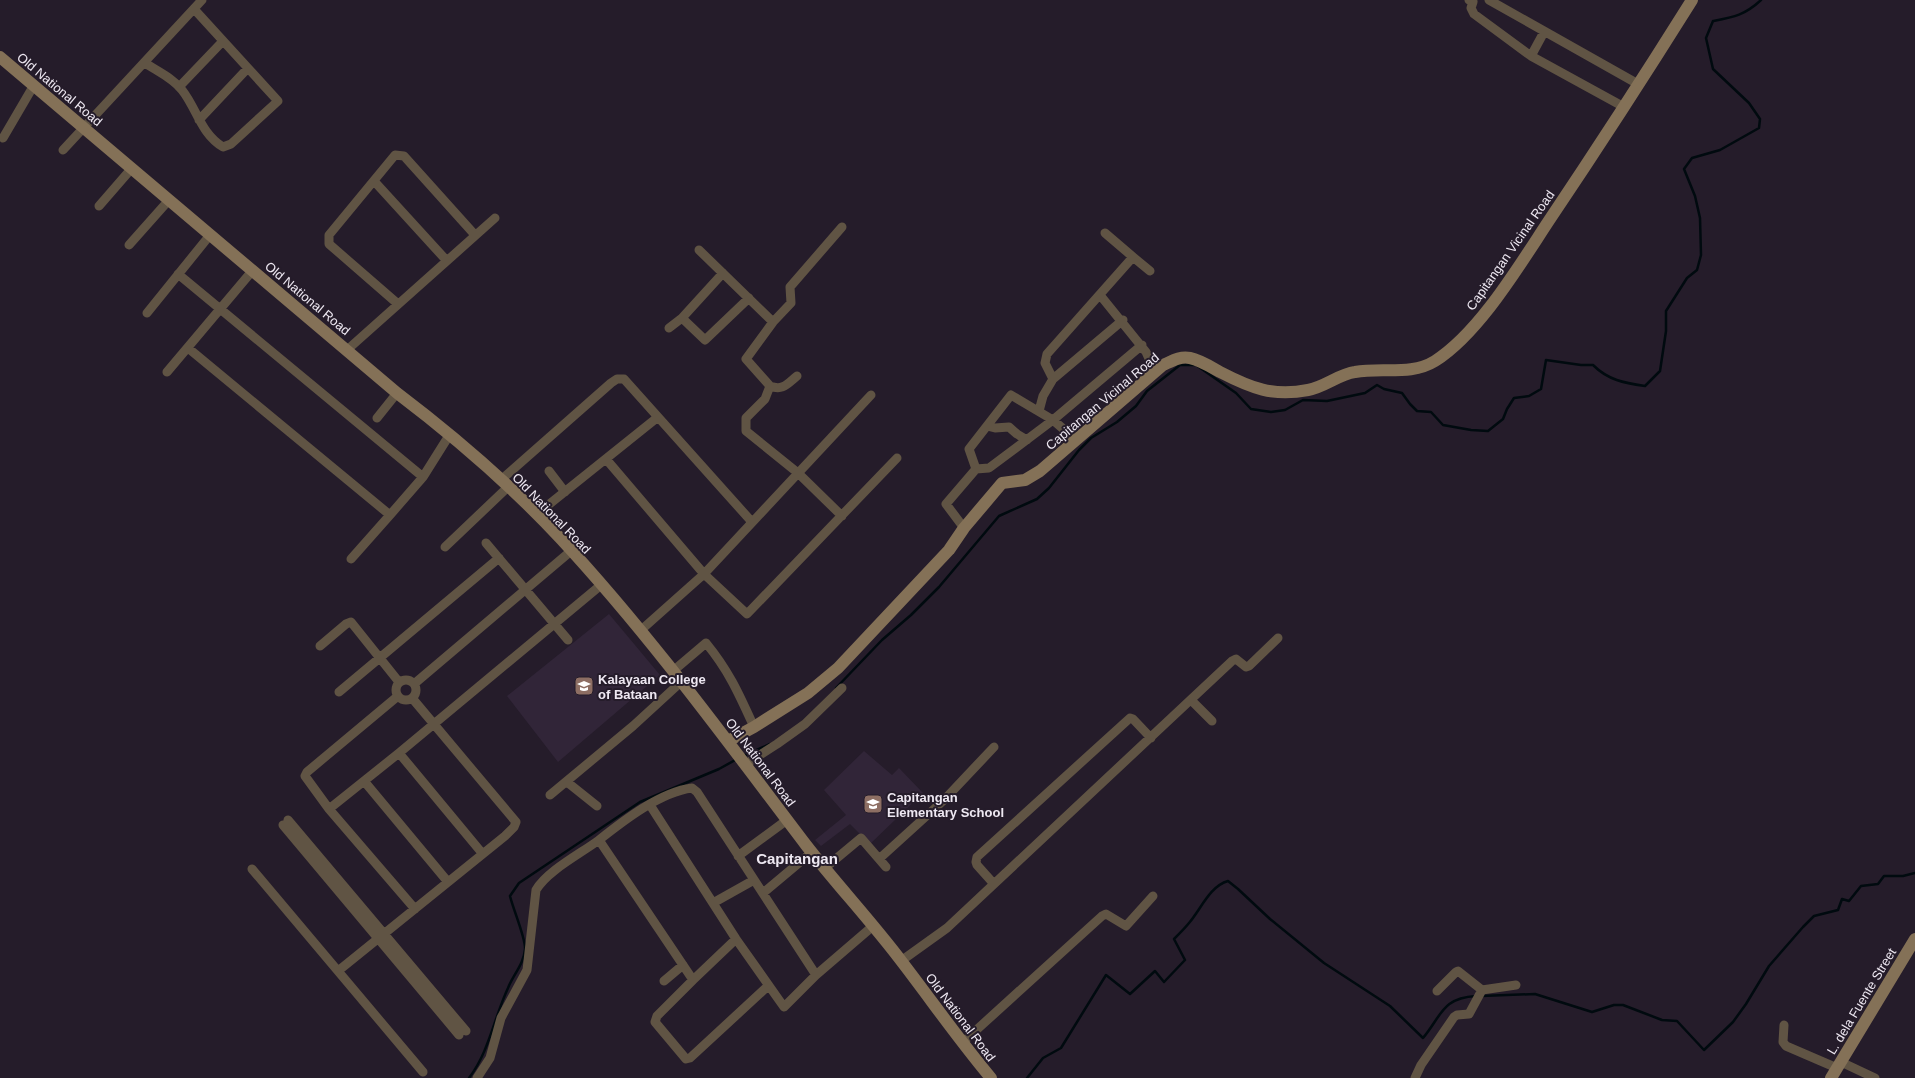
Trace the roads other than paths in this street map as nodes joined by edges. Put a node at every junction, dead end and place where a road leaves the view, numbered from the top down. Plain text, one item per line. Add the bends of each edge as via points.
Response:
1 (202, 0) edge
2 (1490, 0) edge
3 (1692, 0) edge
4 (1472, 1) edge
5 (194, 9) junction
6 (1544, 32) junction
7 (223, 41) junction
8 (1531, 56) junction
9 (0, 57) edge
10 (145, 63) junction
11 (248, 68) junction
12 (1638, 84) junction
13 (34, 85) junction
14 (179, 87) junction
15 (1624, 107) junction
16 (199, 120) junction
17 (84, 127) junction
18 (2, 138) dead end
19 (63, 150) dead end
20 (132, 168) junction
21 (374, 180) junction
22 (168, 200) junction
23 (99, 206) dead end
24 (495, 218) dead end
25 (842, 227) dead end
26 (1105, 233) dead end
27 (210, 235) junction
28 (476, 235) junction
29 (129, 245) dead end
30 (699, 250) dead end
31 (1133, 257) junction
32 (447, 261) junction
33 (252, 270) junction
34 (1150, 271) dead end
35 (724, 273) junction
36 (178, 274) junction
37 (1100, 295) junction
38 (749, 298) junction
39 (398, 304) junction
40 (220, 309) junction
41 (147, 313) dead end
42 (682, 318) junction
43 (1123, 320) junction
44 (773, 322) junction
45 (669, 328) dead end
46 (1142, 345) junction
47 (188, 348) junction
48 (347, 350) junction
49 (167, 372) dead end
50 (1155, 372) junction
51 (797, 376) dead end
52 (1053, 379) junction
53 (770, 386) junction
54 (397, 393) junction
55 (871, 395) dead end
56 (1038, 410) junction
57 (658, 417) junction
58 (377, 418) dead end
59 (1053, 420) junction
60 (987, 426) junction
61 (450, 434) junction
62 (1027, 440) junction
63 (1076, 440) junction
64 (897, 458) dead end
65 (606, 459) junction
66 (976, 468) junction
67 (549, 471) dead end
68 (798, 473) junction
69 (423, 477) junction
70 (504, 483) junction
71 (565, 492) junction
72 (537, 514) junction
73 (390, 515) junction
74 (842, 516) junction
75 (752, 522) junction
76 (964, 528) junction
77 (486, 543) dead end
78 (445, 547) dead end
79 (571, 552) junction
80 (499, 558) junction
81 (351, 559) dead end
82 (704, 574) junction
83 (601, 586) junction
84 (526, 590) junction
85 (554, 624) junction
86 (640, 631) junction
87 (1278, 638) dead end
88 (568, 640) dead end
89 (320, 646) dead end
90 (379, 658) junction
91 (673, 671) junction
92 (399, 682) junction
93 (681, 682) junction
94 (414, 684) junction
95 (842, 688) dead end
96 (339, 692) dead end
97 (398, 696) junction
98 (412, 698) junction
99 (1191, 700) junction
100 (1212, 721) dead end
101 (434, 725) junction
102 (754, 727) junction
103 (1151, 738) junction
104 (728, 741) junction
105 (994, 747) dead end
106 (399, 753) junction
107 (742, 759) junction
108 (364, 781) junction
109 (567, 782) junction
110 (550, 796) dead end
111 (650, 804) junction
112 (597, 806) dead end
113 (329, 809) junction
114 (787, 820) junction
115 (285, 822) dead end
116 (599, 840) junction
117 (812, 852) junction
118 (482, 853) junction
119 (738, 856) junction
120 (880, 859) junction
121 (886, 867) dead end
122 (824, 868) junction
123 (252, 869) dead end
124 (754, 880) junction
125 (448, 882) junction
126 (994, 884) junction
127 (763, 892) junction
128 (1153, 896) dead end
129 (713, 903) junction
130 (415, 909) junction
131 (873, 926) junction
132 (382, 936) junction
133 (736, 939) junction
134 (1915, 939) edge
135 (901, 960) junction
136 (683, 965) junction
137 (338, 971) junction
138 (816, 975) junction
139 (693, 980) junction
140 (664, 981) dead end
141 (1516, 985) dead end
142 (768, 986) junction
143 (1482, 990) junction
144 (1437, 991) dead end
145 (1784, 1025) dead end
146 (463, 1033) dead end
147 (962, 1043) junction
148 (1837, 1069) edge
149 (423, 1072) dead end
150 (476, 1078) edge
151 (991, 1078) edge
152 (1415, 1078) edge
153 (1875, 1078) edge

1 - 5 street
2 - 6 street
3 - 12 street, Capitangan Vicinal Road
4 - 8 street via 1471,8 1474,14
5 - 7 street
5 - 10 street
6 - 8 street
6 - 12 street
7 - 11 street
7 - 14 street
8 - 15 street
9 - 13 street, Old National Road
10 - 14 street via 170,78
10 - 17 street
11 - 16 street
11 - 16 street via 278,101 231,144 223,147 213,142
12 - 15 street, Capitangan Vicinal Road
13 - 17 street, Old National Road
13 - 18 street
14 - 16 street
15 - 50 street, Capitangan Vicinal Road via 1495,299 1460,340 1435,361 1418,369 1354,372 1316,389 1289,394 1262,390 1238,382 1191,358 1178,358 1162,365
17 - 19 street
17 - 20 street, Old National Road
20 - 22 street, Old National Road
20 - 23 street
21 - 28 street via 396,155 404,156
21 - 32 street
21 - 39 street via 329,235 329,244
22 - 27 street, Old National Road
22 - 29 street
24 - 28 street
25 - 44 street via 790,287 791,303
26 - 31 street
27 - 33 street, Old National Road
27 - 36 street
28 - 32 street
30 - 35 street
31 - 34 street
31 - 37 street
32 - 39 street
33 - 40 street
33 - 48 street, Old National Road
35 - 38 street
35 - 42 street
36 - 40 street
36 - 41 street
37 - 43 street
37 - 52 street via 1047,354 1045,363
38 - 42 street via 705,340
38 - 44 street
39 - 48 street
40 - 47 street
40 - 69 street
42 - 45 street
43 - 46 street
43 - 52 street
44 - 53 street via 746,359
46 - 50 street
46 - 59 street
47 - 49 street
47 - 73 street
48 - 54 street, Old National Road
50 - 63 street, Capitangan Vicinal Road
51 - 53 street via 784,388
52 - 56 street via 1042,396
53 - 68 street via 765,399 746,418 746,431
54 - 58 street
54 - 61 street, Old National Road
55 - 68 street
56 - 59 street
56 - 60 street via 1011,395
57 - 65 street
57 - 70 street via 624,379 617,379
57 - 75 street
59 - 62 street
59 - 63 street
60 - 62 street via 1009,427
60 - 66 street via 969,449
61 - 69 street
61 - 70 street, Old National Road
62 - 66 street via 989,468
63 - 76 street, Capitangan Vicinal Road via 1040,471 1025,480 1002,483
64 - 74 street
65 - 71 street
65 - 82 street
66 - 76 street via 946,504
67 - 71 street
68 - 74 street
68 - 75 street
69 - 73 street
70 - 72 street, Old National Road
70 - 78 street
71 - 72 street
72 - 79 street, Old National Road
73 - 81 street
74 - 82 street via 747,614
75 - 82 street
76 - 102 street, Capitangan Vicinal Road via 949,550 838,668 808,693
77 - 80 street
79 - 83 street, Old National Road
79 - 84 street
80 - 84 street
80 - 90 street
82 - 86 street
83 - 85 street
83 - 86 street, Old National Road
84 - 85 street
84 - 94 street
85 - 88 street
85 - 101 street
86 - 91 street, Old National Road
87 - 99 street via 1249,666 1246,667 1236,659 1232,661
89 - 90 street via 352,622
90 - 92 street
90 - 96 street
91 - 93 street, Old National Road
91 - 102 street via 706,643 723,664
92 - 94 street via 409,680
92 - 97 street via 396,687
93 - 104 street, Old National Road
93 - 109 street
94 - 98 street via 416,690
95 - 107 street via 805,724 777,744
97 - 98 street via 406,700
97 - 113 street via 307,772 307,781
98 - 101 street
99 - 100 street
99 - 103 street
101 - 106 street
101 - 118 street via 516,822 514,827
102 - 104 street, Capitangan Vicinal Road
103 - 126 street
103 - 126 street via 1133,718 1130,718 977,857 977,865
104 - 107 street, Old National Road
105 - 120 street via 944,800
106 - 108 street
106 - 118 street
107 - 114 street, Old National Road
108 - 113 street
108 - 125 street
109 - 110 street
109 - 112 street
111 - 116 street
111 - 119 street via 680,790 692,788
111 - 129 street
113 - 130 street
114 - 117 street, Old National Road
114 - 119 street
115 - 132 street
116 - 136 street
116 - 150 street via 553,871 542,880 536,890 527,970 502,1018 490,1058
117 - 122 street, Old National Road
117 - 127 street
118 - 125 street
119 - 124 street
120 - 121 street
120 - 122 street via 861,838
122 - 131 street, Old National Road
123 - 137 street
124 - 127 street
124 - 129 street
125 - 130 street
126 - 135 street via 947,928
127 - 138 street
128 - 147 street via 1126,926 1106,914 1102,916
129 - 133 street
130 - 132 street
131 - 135 street, Old National Road
131 - 138 street
132 - 137 street
132 - 146 street
133 - 139 street
133 - 142 street
134 - 148 street, L. dela Fuente Street
135 - 147 street, Old National Road
136 - 139 street
136 - 140 street
137 - 149 street
138 - 142 street via 784,1007
139 - 142 street via 657,1016 655,1022 686,1059
141 - 143 street
143 - 144 street via 1458,971
143 - 152 street via 1470,1014 1454,1017 1421,1064
145 - 148 street via 1783,1042 1786,1046
147 - 151 street, Old National Road
148 - 153 street

